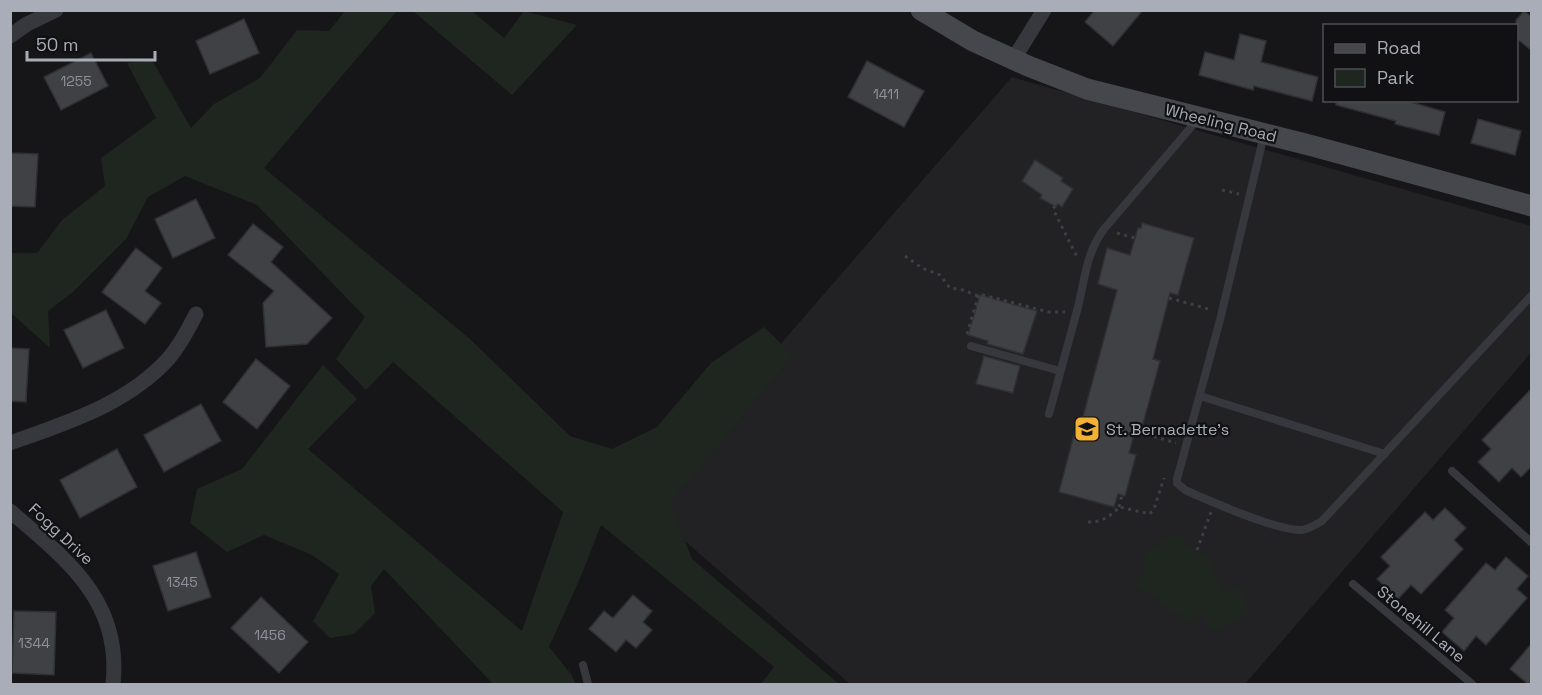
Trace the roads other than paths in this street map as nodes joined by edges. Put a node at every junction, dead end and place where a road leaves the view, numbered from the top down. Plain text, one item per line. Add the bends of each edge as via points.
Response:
1 (921, 10) edge
2 (1044, 10) edge
3 (54, 11) edge
4 (10, 36) edge
5 (1013, 60) junction
6 (1199, 118) junction
7 (1264, 134) junction
8 (1532, 206) edge
9 (1532, 295) edge
10 (196, 314) dead end
11 (971, 346) road end
12 (1060, 371) junction
13 (1200, 396) junction
14 (1049, 414) dead end
15 (10, 443) edge
16 (1384, 454) junction
17 (1452, 471) dead end
18 (10, 511) edge
19 (1532, 543) edge
20 (1353, 584) dead end
21 (583, 665) dead end
22 (113, 684) edge
23 (588, 684) edge
24 (1472, 684) edge

1 - 5 street, Wheeling Road
2 - 5 street
3 - 4 street
5 - 6 street, Wheeling Road via 1087,89
6 - 7 street, Wheeling Road
6 - 12 lane via 1092,247
7 - 8 street, Wheeling Road
7 - 13 lane
9 - 16 lane
10 - 15 street via 169,358 132,390 66,423
11 - 12 lane
12 - 14 lane
13 - 16 lane
13 - 16 lane via 1178,483 1185,490 1270,524 1302,530 1322,521
17 - 19 lane
18 - 22 street, Fogg Drive via 61,555 99,603 112,642
20 - 24 lane, Stonehill Lane
21 - 23 lane

